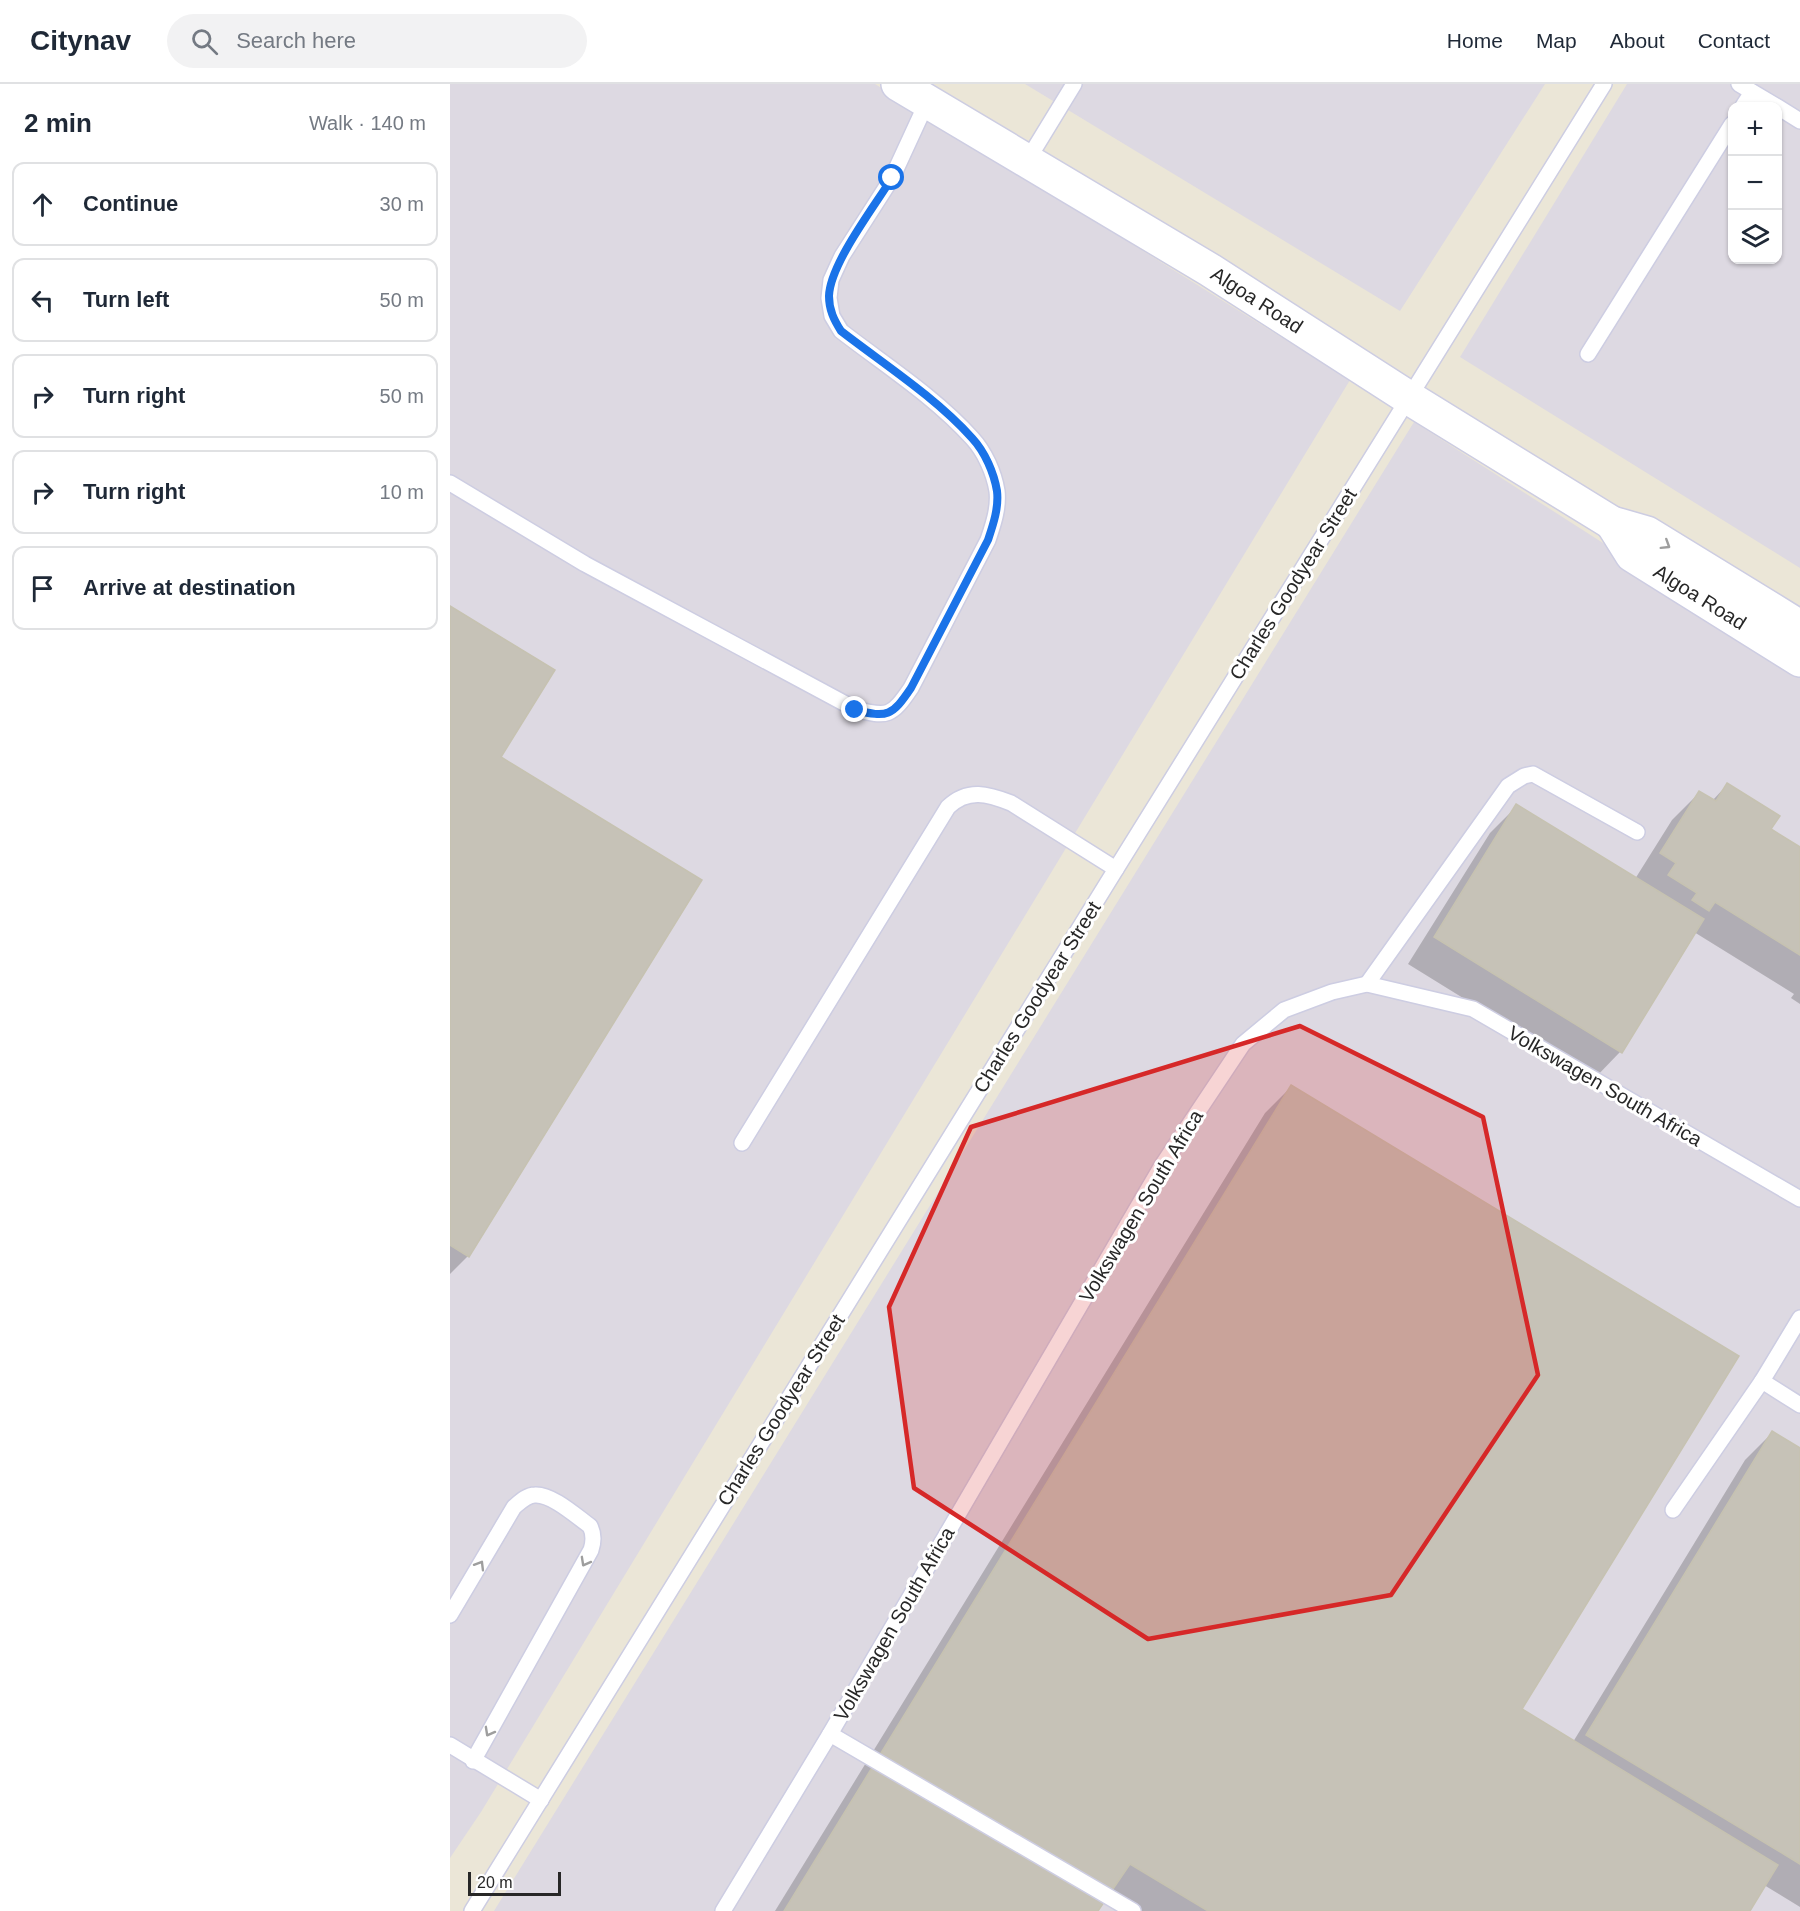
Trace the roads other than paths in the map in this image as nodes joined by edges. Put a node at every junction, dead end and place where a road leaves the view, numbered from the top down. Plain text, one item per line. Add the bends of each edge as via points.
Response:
1 (898, 84) edge
2 (1074, 84) edge
3 (1604, 84) edge
4 (1746, 88) edge
5 (927, 102) junction
6 (1769, 102) edge
7 (1782, 110) edge
8 (1800, 121) edge
9 (1728, 130) edge
10 (1027, 161) junction
11 (1588, 354) dead end
12 (1409, 398) junction
13 (450, 483) edge
14 (1612, 523) junction
15 (1800, 627) edge
16 (1800, 660) edge
17 (1637, 832) dead end
18 (1116, 869) junction
19 (1367, 984) junction
20 (742, 1143) dead end
21 (1800, 1199) edge
22 (1800, 1318) edge
23 (1761, 1381) junction
24 (1800, 1405) edge
25 (1673, 1510) dead end
26 (450, 1615) edge
27 (830, 1734) junction
28 (450, 1745) edge
29 (473, 1761) junction
30 (541, 1800) junction
31 (472, 1911) edge
32 (723, 1911) edge
33 (1133, 1911) edge

1 - 5 street, Algoa Road
2 - 10 lane
3 - 12 lane, Charles Goodyear Street
4 - 6 lane
5 - 10 street, Algoa Road
5 - 13 lane via 892,178 842,256 831,280 829,298 832,316 841,331 934,402 973,439 985,456 997,493 996,516 988,540 899,706 876,715 855,710 585,564
7 - 8 lane
9 - 11 lane
10 - 12 street, Algoa Road via 1210,270
12 - 14 street, Algoa Road
12 - 18 lane, Charles Goodyear Street
14 -> 15 street, Algoa Road via 1647,532
14 - 16 street, Algoa Road via 1632,555
17 - 19 lane via 1533,774 1524,776 1508,786
18 - 20 lane via 1011,803 973,794 957,798
18 - 30 lane, Charles Goodyear Street
19 - 21 lane, Volkswagen South Africa via 1473,1009
19 - 27 lane, Volkswagen South Africa via 1284,1010 1243,1044 1161,1167
22 - 23 lane
23 - 24 lane
23 - 25 lane
26 -> 29 lane via 514,1507 524,1498 550,1497 590,1526 591,1550
27 - 32 lane, Volkswagen South Africa
27 - 33 lane
28 - 29 lane
29 - 30 lane
30 - 31 lane, Charles Goodyear Street

